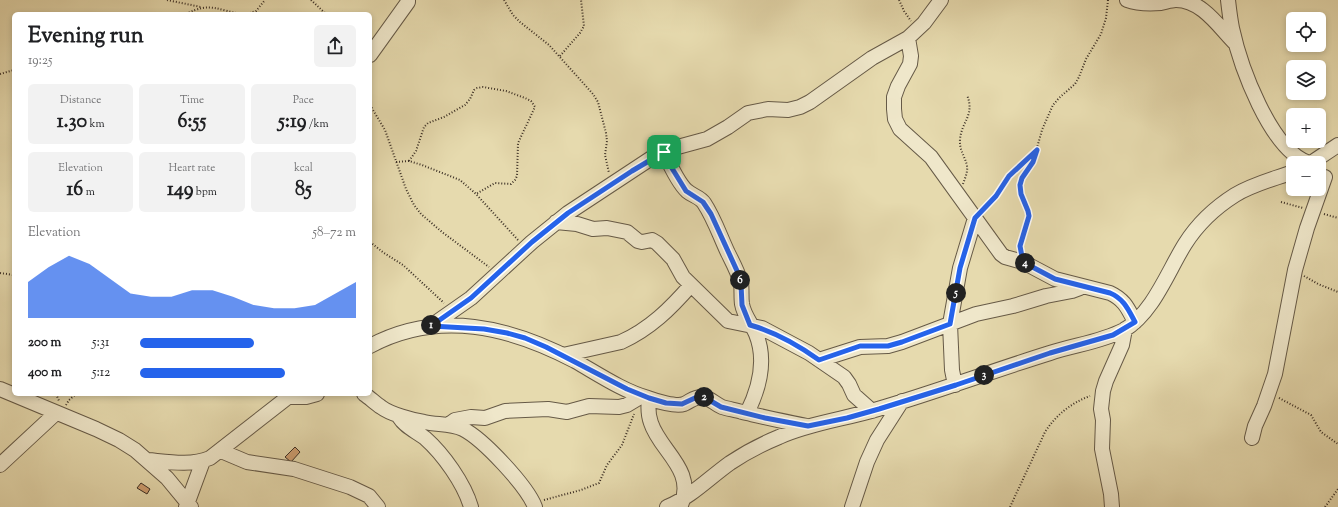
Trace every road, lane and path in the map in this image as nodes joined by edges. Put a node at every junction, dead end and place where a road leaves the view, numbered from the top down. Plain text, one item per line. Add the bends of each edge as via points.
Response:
1 (167, 0) edge
2 (265, 0) edge
3 (311, 0) edge
4 (408, 0) edge
5 (504, 0) edge
6 (581, 0) edge
7 (899, 0) edge
8 (941, 0) edge
9 (1108, 0) edge
10 (1127, 0) edge
11 (1228, 0) edge
12 (202, 7) junction
13 (191, 12) edge
14 (234, 12) edge
15 (253, 12) edge
16 (324, 12) edge
17 (913, 34) junction
18 (1237, 45) junction
19 (372, 52) edge
20 (560, 56) junction
21 (12, 71) edge
22 (0, 74) edge
23 (967, 95) dead end
24 (372, 108) edge
25 (1338, 145) edge
26 (1037, 150) junction
27 (664, 152) junction
28 (1297, 156) edge
29 (1321, 156) edge
30 (409, 161) junction
31 (396, 162) junction
32 (1286, 174) edge
33 (1328, 178) edge
34 (611, 184) junction
35 (476, 194) junction
36 (964, 201) junction
37 (975, 218) junction
38 (556, 222) junction
39 (372, 244) edge
40 (526, 248) junction
41 (1023, 262) junction
42 (1295, 270) junction
43 (0, 273) edge
44 (498, 273) junction
45 (12, 275) edge
46 (691, 285) junction
47 (1082, 287) junction
48 (1338, 292) edge
49 (454, 311) junction
50 (950, 324) junction
51 (750, 325) junction
52 (1130, 325) junction
53 (431, 326) junction
54 (372, 345) edge
55 (563, 355) junction
56 (819, 360) junction
57 (956, 385) junction
58 (0, 389) edge
59 (1103, 391) junction
60 (12, 393) edge
61 (1269, 393) junction
62 (19, 396) edge
63 (74, 396) edge
64 (289, 396) edge
65 (298, 396) edge
66 (310, 396) edge
67 (367, 396) edge
68 (643, 398) junction
69 (902, 401) junction
70 (59, 411) junction
71 (872, 411) junction
72 (747, 413) junction
73 (398, 414) junction
74 (448, 425) junction
75 (808, 426) junction
76 (1252, 438) dead end
77 (1338, 444) edge
78 (221, 451) junction
79 (148, 460) junction
80 (203, 461) junction
81 (0, 465) edge
82 (1338, 489) edge
83 (682, 503) edge
84 (534, 505) edge
85 (188, 506) edge
86 (378, 507) edge
87 (471, 507) edge
88 (667, 507) edge
89 (852, 507) edge
90 (1010, 507) edge
91 (1112, 507) edge
92 (1325, 507) edge

1 - 12 path
2 - 15 path
3 - 16 path
4 - 19 street
5 - 20 path via 513,15
6 - 20 path via 584,26
7 - 17 path
8 - 17 street
9 - 26 path via 1101,34 1088,53 1075,84 1053,106 1042,130
10 - 18 street via 1152,4 1176,0 1188,2 1212,18
11 - 18 street
12 - 13 path
12 - 14 path
17 - 27 street via 872,58 805,105 788,110 768,109 748,113 707,139
17 - 36 street via 910,64 894,97 895,119 900,129 931,157
18 - 28 street via 1249,84 1270,125
20 - 34 path via 598,102 606,133 605,155
21 - 22 path
23 - 36 path via 969,116 960,139 960,151 967,166 963,184
24 - 31 path via 385,130
25 - 29 street
26 - 37 path via 1009,176 996,196
26 - 41 path via 1020,185 1029,216 1020,246
27 - 34 street
27 - 51 street via 686,191 703,202 711,214 738,273 742,305
30 - 31 path
30 - 35 path via 460,180
30 - 35 path via 424,127 465,105 477,88 506,91 531,101 535,107 518,143 515,180 511,184 495,184
31 - 44 path via 406,190 421,214 456,244
32 - 52 street via 1235,195 1200,224 1185,243 1154,298
33 - 42 street via 1307,228
34 - 38 street
35 - 40 path
36 - 37 street
37 - 41 street via 1002,254
37 - 50 street via 960,268
38 - 40 street
38 - 46 street via 577,224 593,230 608,228 627,232 642,242 652,240 673,259 679,272
39 - 49 path via 403,265
40 - 44 street
41 - 47 street via 1055,279
42 - 48 path
42 - 61 street
43 - 45 path
44 - 49 street
46 - 51 street via 728,321
46 - 55 street via 658,319 621,342
47 - 50 street
47 - 52 street via 1118,296 1124,302
49 - 53 street
50 - 56 street via 888,346 860,346
50 - 57 street via 952,370
51 - 56 street via 783,338
51 - 72 street via 756,333 761,368 760,382
52 - 57 street via 1113,335
52 - 59 street
53 - 54 street via 399,333
53 - 55 street via 507,333
55 - 68 street
56 - 71 street via 844,377 854,395
57 - 69 street
58 - 60 street
59 - 90 path via 1073,404 1052,422
59 - 91 street via 1102,449
61 - 76 street
61 - 77 path via 1312,415 1322,432
62 - 70 street
63 - 70 path
64 - 78 street
65 - 66 street
67 - 73 street via 382,408
68 - 72 street via 682,404 697,397 704,397 721,407
68 - 74 street via 619,407 589,406 567,412 548,408 505,411 486,418 455,420
68 - 83 street via 651,425 679,467 684,480
68 - 84 path via 622,445 607,465 599,483
69 - 71 street
69 - 89 street via 877,440
70 - 79 street via 119,440
70 - 81 street
71 - 75 street
72 - 75 street
73 - 74 street via 424,422
73 - 87 street via 406,426 442,455 464,490
74 - 84 street via 463,429 477,438 509,470
75 - 83 street via 779,436 731,462
78 - 80 street
78 - 86 street via 247,462 294,469 350,487 369,496
79 - 80 street via 190,463
79 - 85 street
80 - 85 street
82 - 92 path
83 - 88 street

